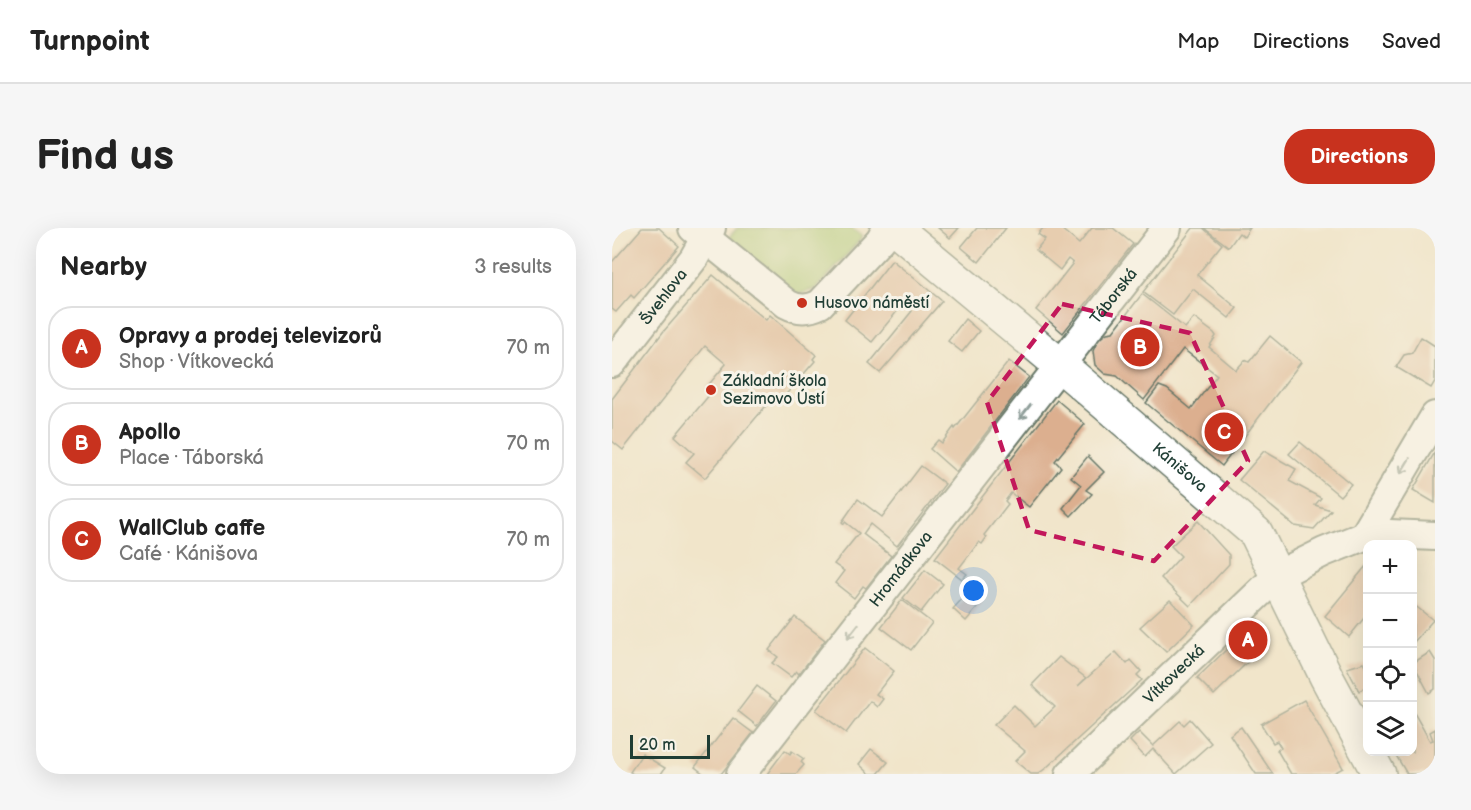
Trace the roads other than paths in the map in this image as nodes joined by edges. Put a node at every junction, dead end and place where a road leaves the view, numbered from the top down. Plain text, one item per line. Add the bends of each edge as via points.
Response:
1 (887, 228) edge
2 (895, 228) edge
3 (1167, 228) edge
4 (703, 231) edge
5 (612, 363) edge
6 (1060, 365) junction
7 (1435, 416) edge
8 (1364, 536) junction
9 (1435, 537) edge
10 (1278, 575) junction
11 (741, 774) edge
12 (1070, 774) edge
13 (1379, 774) edge

1 - 4 street via 820,304 810,309 787,304
2 - 6 street, Kánišova
3 - 6 street, Táborská
4 - 5 street, Švehlova via 694,258
6 - 10 street, Kánišova via 1256,533
6 -> 11 street, Hromádkova
7 -> 8 street
8 - 9 street, Vítkovecká
8 - 10 street, Vítkovecká
10 - 12 street, Vítkovecká
10 - 13 street, Kánišova

